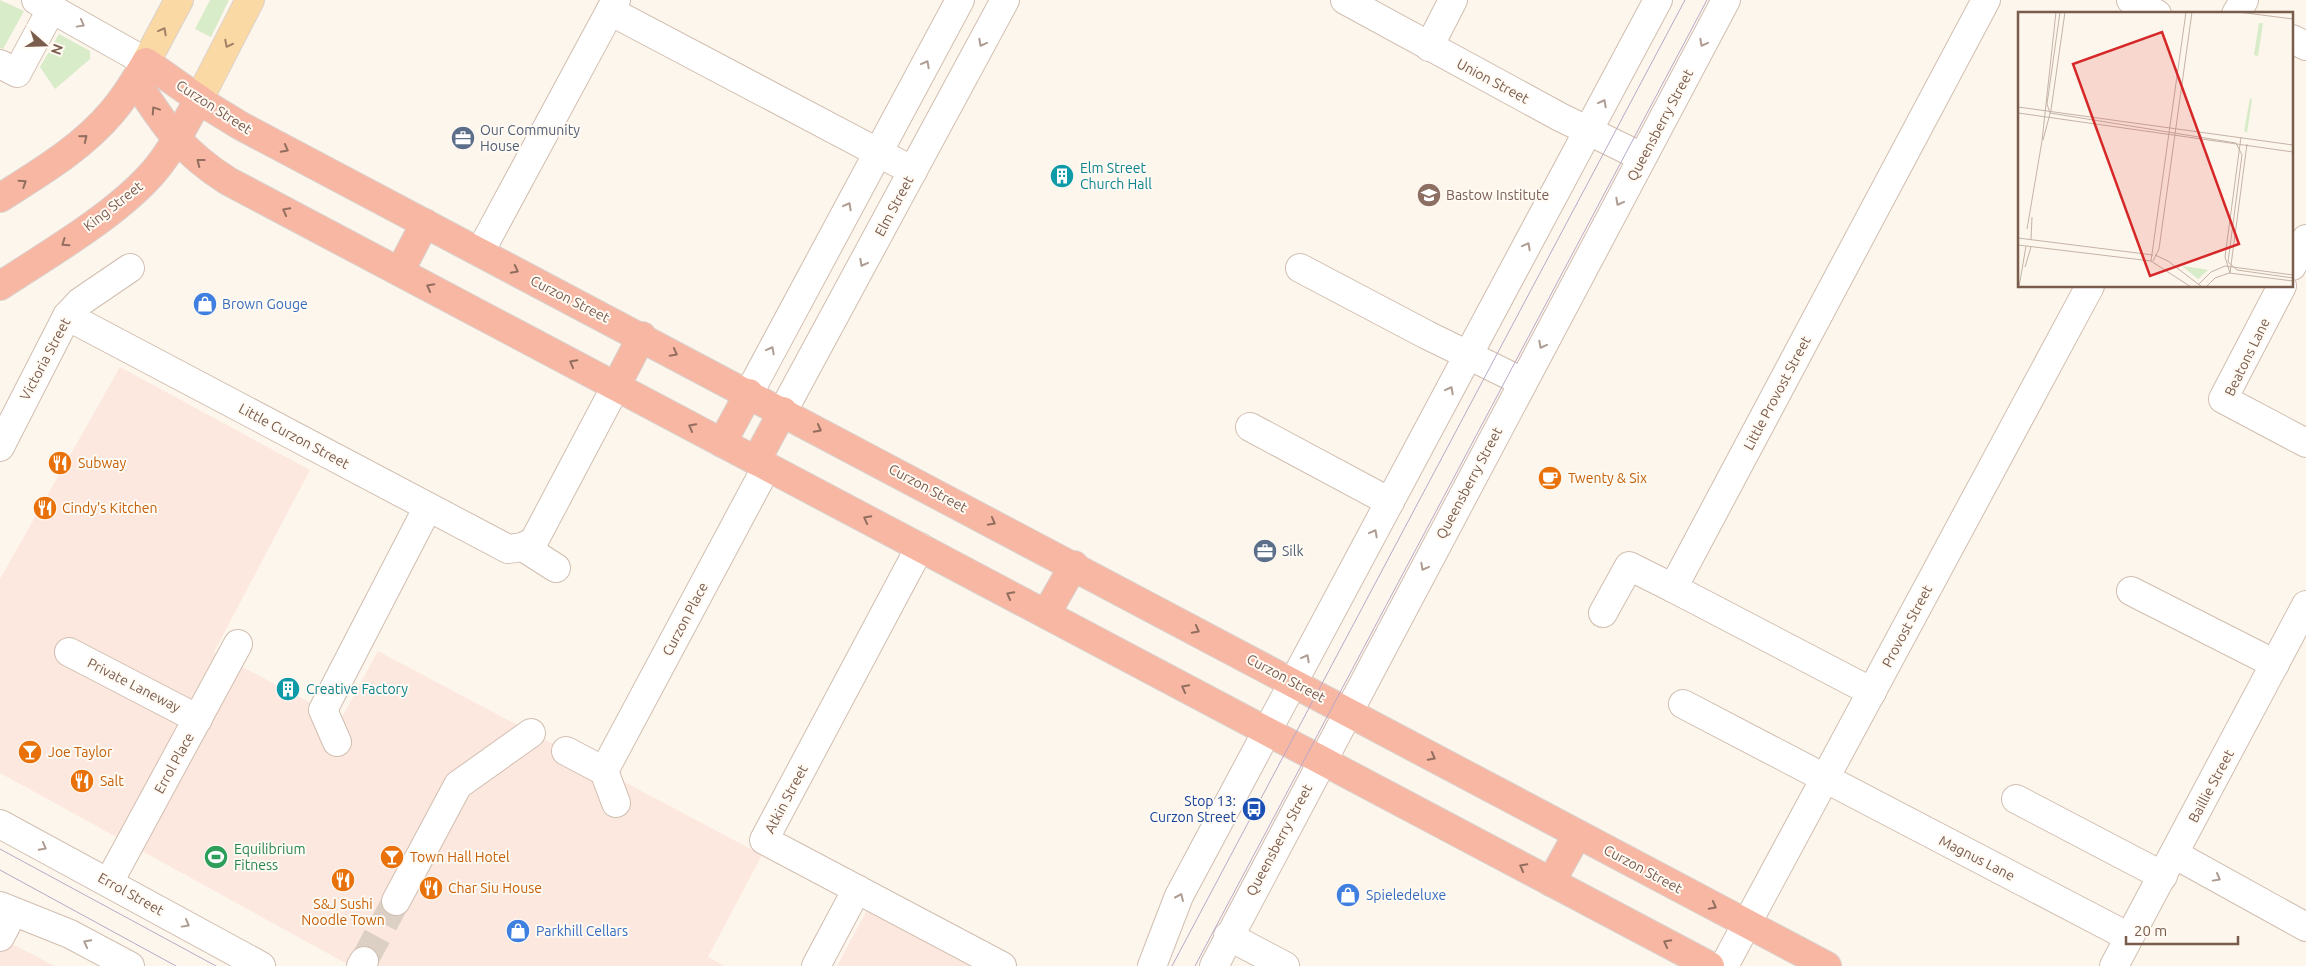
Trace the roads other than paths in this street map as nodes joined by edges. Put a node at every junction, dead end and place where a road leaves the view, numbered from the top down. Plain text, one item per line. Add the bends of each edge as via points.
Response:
1 (179, 0) edge
2 (250, 0) edge
3 (960, 0) edge
4 (1005, 0) edge
5 (1345, 0) edge
6 (1453, 0) edge
7 (1658, 0) edge
8 (1726, 0) edge
9 (1986, 0) edge
10 (2131, 0) edge
11 (44, 4) edge
12 (613, 6) edge
13 (2153, 12) edge
14 (2294, 41) edge
15 (1429, 46) junction
16 (2306, 46) edge
17 (9, 68) edge
18 (141, 71) junction
19 (199, 99) junction
20 (1588, 131) junction
21 (176, 139) junction
22 (878, 152) junction
23 (1642, 158) junction
24 (913, 171) junction
25 (0, 198) edge
26 (425, 223) junction
27 (2306, 239) edge
28 (480, 252) junction
29 (2294, 262) edge
30 (130, 268) dead end
31 (1300, 268) dead end
32 (400, 271) junction
33 (0, 286) edge
34 (2089, 288) edge
35 (2281, 288) edge
36 (67, 316) junction
37 (642, 336) junction
38 (1469, 355) junction
39 (1523, 382) junction
40 (616, 386) junction
41 (749, 393) junction
42 (783, 411) junction
43 (1250, 427) dead end
44 (722, 443) junction
45 (2306, 443) edge
46 (0, 447) edge
47 (762, 464) junction
48 (1390, 502) junction
49 (428, 507) junction
50 (523, 547) junction
51 (920, 547) junction
52 (1074, 565) junction
53 (556, 568) dead end
54 (1673, 588) junction
55 (2131, 591) dead end
56 (2306, 605) edge
57 (1603, 613) dead end
58 (1046, 614) junction
59 (238, 644) dead end
60 (70, 652) dead end
61 (2275, 664) junction
62 (1293, 683) junction
63 (1872, 692) junction
64 (1683, 704) dead end
65 (1348, 712) junction
66 (198, 719) junction
67 (1267, 732) junction
68 (530, 733) dead end
69 (337, 742) dead end
70 (566, 751) dead end
71 (1321, 761) junction
72 (604, 772) junction
73 (1825, 780) junction
74 (2016, 799) dead end
75 (616, 803) dead end
76 (0, 824) edge
77 (1577, 835) junction
78 (2169, 865) junction
79 (109, 882) junction
80 (1551, 882) junction
81 (857, 889) junction
82 (396, 901) tunnel mouth
83 (6, 909) edge
84 (1746, 924) junction
85 (2306, 927) edge
86 (1228, 936) junction
87 (0, 937) edge
88 (2129, 937) junction
89 (130, 966) edge
90 (262, 966) edge
91 (816, 966) edge
92 (1002, 966) edge
93 (1152, 966) edge
94 (1214, 966) edge
95 (1285, 966) edge
96 (1710, 966) edge
97 (1724, 966) edge
98 (1827, 966) edge
99 (2114, 966) edge

18 -> 1 main road
2 -> 19 main road
22 -> 3 street
4 -> 24 street, Elm Street
5 - 15 street, Union Street
6 - 15 street
20 -> 7 street
8 -> 23 street, Queensberry Street
9 - 54 street, Little Provost Street
10 - 13 street
11 - 17 street
11 -> 18 street, Curzon Street
12 - 22 street
12 - 28 street
14 - 16 street
15 - 20 street, Union Street
18 - 19 highway, Curzon Street
21 -> 18 highway, Curzon Street
25 -> 18 highway via 46,168 97,128
19 - 21 highway, King Street
19 -> 26 highway, Curzon Street via 241,126
20 - 23 street, Union Street
38 -> 20 street
32 -> 21 highway, Curzon Street via 228,181 202,164
21 -> 33 highway, King Street via 137,189 84,230
22 - 24 street
41 -> 22 street
23 -> 39 street, Queensberry Street
24 -> 42 street, Elm Street
26 - 28 highway, Curzon Street
26 - 32 highway
27 - 29 street
28 -> 37 highway, Curzon Street
30 - 36 street, Victoria Street via 80,302
31 - 38 street
40 -> 32 highway, Curzon Street
34 - 63 street, Provost Street
35 - 45 street, Beatons Lane via 2223,399
36 - 46 street, Victoria Street
36 - 49 street, Little Curzon Street
37 - 40 highway
37 -> 41 highway, Curzon Street
38 - 39 street
48 -> 38 street
39 -> 65 street, Queensberry Street
44 -> 40 highway, Curzon Street
40 - 50 street via 534,541
41 - 42 highway, Curzon Street
41 - 44 highway
42 - 47 highway
42 -> 52 highway, Curzon Street
43 - 48 street
44 - 47 highway, Curzon Street
51 -> 47 highway, Curzon Street
47 - 72 street, Curzon Place
62 -> 48 street
49 - 50 street, Little Curzon Street via 508,549
49 - 69 street via 323,710
50 - 53 street, Little Curzon Street
58 -> 51 highway, Curzon Street
51 - 81 street, Atkin Street via 764,840
52 - 58 highway
52 -> 62 highway, Curzon Street
54 - 57 street via 1628,566
54 - 63 street
55 - 61 street
56 - 61 street, Baillie Street
67 -> 58 highway, Curzon Street
59 - 66 street, Errol Place
60 - 66 street, Private Laneway
61 - 78 street, Baillie Street
62 - 65 highway, Curzon Street
62 - 67 street
63 - 73 street, Provost Street
64 - 73 street, Magnus Lane
65 - 71 street, Queensberry Street
65 -> 77 highway, Curzon Street
66 - 79 street, Errol Place
67 - 71 highway, Curzon Street
93 -> 67 street via 1179,896
68 - 82 street via 458,785
70 - 72 street
80 -> 71 highway, Curzon Street
71 - 86 street, Queensberry Street
72 - 75 street
73 - 84 street, Provost Street
73 - 88 street, Magnus Lane
74 - 78 street
76 -> 79 street, Errol Street
77 - 80 highway
77 -> 84 highway, Curzon Street
78 -> 85 street
78 - 88 street, Baillie Street
79 -> 90 street, Errol Street
96 -> 80 highway, Curzon Street
81 - 91 street
81 - 92 street, Atkin Street
83 - 87 street
89 -> 83 street via 70,934
84 - 97 street, Provost Street
84 - 98 highway, Curzon Street
86 - 94 street, Queensberry Street
86 - 95 street
88 - 99 street, Baillie Street

